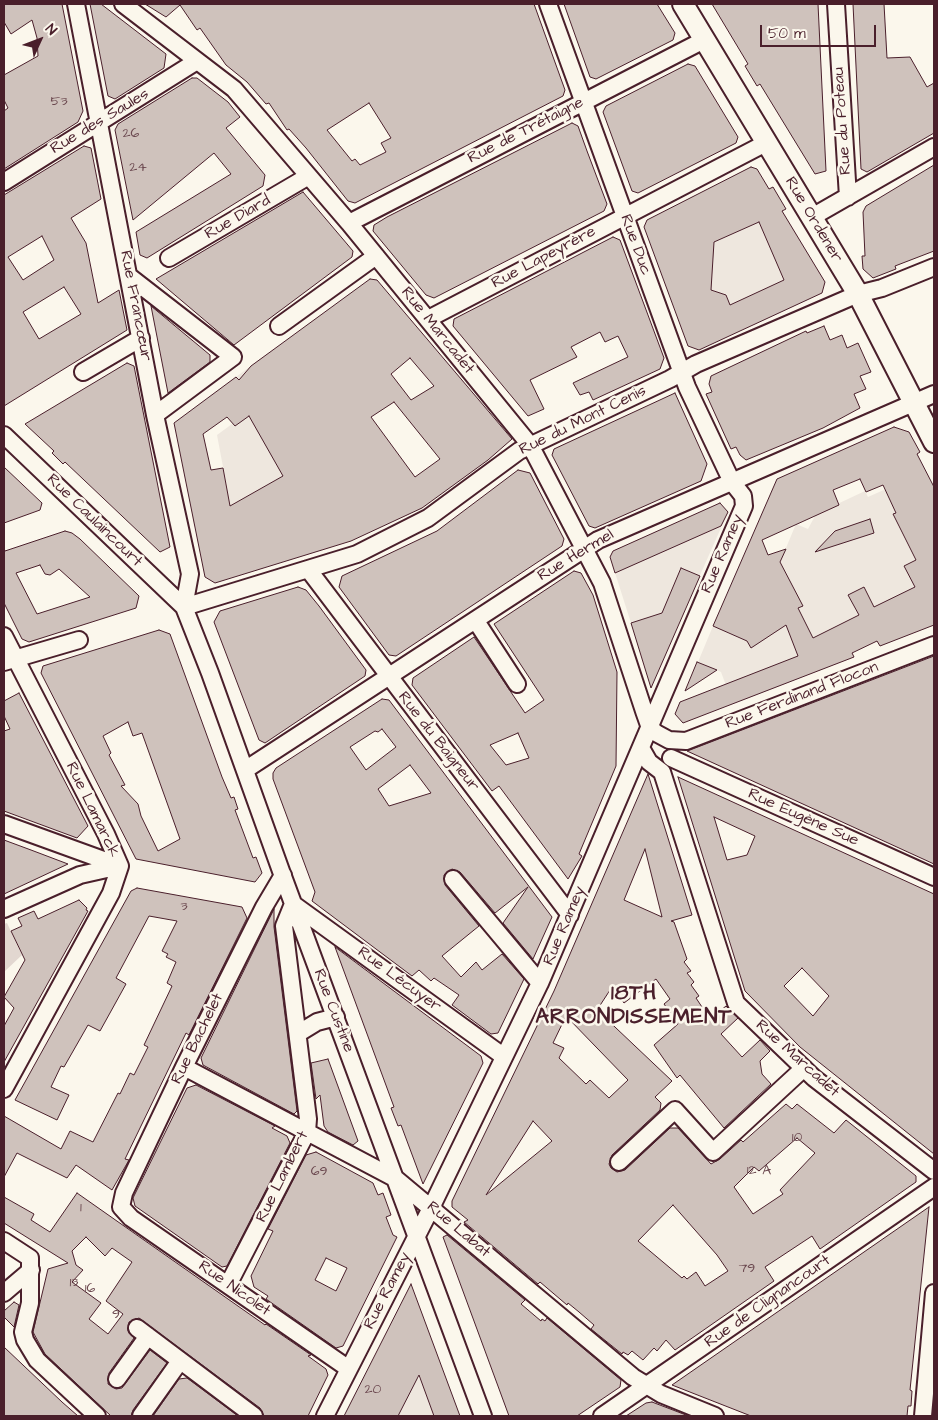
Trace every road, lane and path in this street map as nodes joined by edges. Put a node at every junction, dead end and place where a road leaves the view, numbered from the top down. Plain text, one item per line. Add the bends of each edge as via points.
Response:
1 (76, 4) edge
2 (124, 4) edge
3 (548, 4) edge
4 (682, 4) edge
5 (836, 4) edge
6 (704, 40) junction
7 (197, 61) junction
8 (585, 101) junction
9 (98, 122) junction
10 (766, 143) junction
11 (934, 147) edge
12 (307, 177) junction
13 (4, 182) edge
14 (848, 197) junction
15 (624, 215) junction
16 (812, 218) junction
17 (349, 223) junction
18 (376, 256) junction
19 (169, 258) dead end
20 (934, 267) edge
21 (130, 277) junction
22 (858, 294) junction
23 (428, 319) junction
24 (279, 326) dead end
25 (141, 338) junction
26 (82, 372) dead end
27 (682, 372) junction
28 (934, 394) edge
29 (914, 403) junction
30 (155, 415) junction
31 (4, 435) edge
32 (934, 442) edge
33 (530, 446) junction
34 (732, 482) junction
35 (583, 549) junction
36 (308, 569) junction
37 (184, 607) junction
38 (476, 621) junction
39 (4, 636) edge
40 (79, 640) dead end
41 (934, 645) edge
42 (9, 660) edge
43 (388, 678) junction
44 (518, 684) dead end
45 (650, 728) junction
46 (669, 740) junction
47 (642, 748) junction
48 (671, 758) junction
49 (245, 770) junction
50 (662, 772) junction
51 (4, 824) edge
52 (120, 866) junction
53 (283, 876) junction
54 (934, 877) edge
55 (453, 879) dead end
56 (293, 904) junction
57 (4, 909) edge
58 (570, 914) junction
59 (540, 983) junction
60 (336, 1017) junction
61 (299, 1033) junction
62 (503, 1056) junction
63 (184, 1067) junction
64 (804, 1068) junction
65 (4, 1089) edge
66 (307, 1132) junction
67 (619, 1162) dead end
68 (934, 1172) edge
69 (396, 1179) junction
70 (934, 1187) edge
71 (121, 1207) joint
72 (431, 1208) junction
73 (417, 1235) junction
74 (4, 1241) edge
75 (31, 1270) junction
76 (228, 1285) junction
77 (4, 1293) edge
78 (934, 1293) edge
79 (180, 1360) junction
80 (349, 1369) junction
81 (117, 1379) dead end
82 (647, 1386) junction
83 (97, 1416) edge
84 (141, 1416) edge
85 (254, 1416) edge
86 (325, 1416) edge
87 (483, 1416) edge
88 (602, 1416) edge
89 (715, 1416) edge
90 (923, 1416) edge

1 - 9 street, Rue Francœur
2 - 7 street, Rue Marcadet
3 - 8 street, Rue Duc
4 - 6 main road, Rue Ordener
5 - 14 street, Rue du Poteau
6 - 8 street, Rue de Trétaigne
6 - 10 main road, Rue Ordener
7 - 9 street, Rue des Saules via 113,116
7 - 12 street, Rue Marcadet via 234,89
8 - 15 street, Rue Duc
8 - 17 street, Rue de Trétaigne
9 - 13 street, Rue des Saules
9 - 21 street, Rue Francœur
10 - 15 street, Rue Lapeyrère
10 - 16 main road, Rue Ordener
11 - 14 street
12 - 17 street, Rue Marcadet
12 - 19 street, Rue Diard
14 - 16 street, Rue du Poteau
15 - 23 street, Rue Lapeyrère
15 - 27 street, Rue Duc
16 - 22 main road, Rue Ordener
17 - 18 street, Rue Marcadet
18 - 23 street, Rue Marcadet
18 - 24 street
20 - 22 street, Rue du Mont Cenis
21 - 25 street, Rue Francœur
21 - 30 street via 233,357
22 - 27 street, Rue du Mont Cenis
22 - 29 main road, Rue Ordener
23 - 33 street, Rue Marcadet
25 - 26 street
25 - 30 street, Rue Francœur
27 - 33 street, Rue du Mont Cenis
27 - 34 street, Rue Duc
28 - 29 street, Rue Hermel
29 - 32 main road, Rue Ordener
29 - 34 street, Rue Hermel
30 - 37 street, Rue Francœur via 190,574
31 - 37 street, Rue Caulaincourt
33 - 35 street, Rue Marcadet
33 - 36 street, Rue du Mont Cenis via 518,451 428,518 357,554
34 - 35 street, Rue Hermel
34 - 45 street, Rue Ramey via 743,496 744,506
35 - 38 street, Rue Hermel
35 - 45 street, Rue Marcadet via 602,583
36 - 37 street, Rue du Mont Cenis
36 - 43 street, Rue du Baigneur
37 - 49 street, Rue Custine
38 - 43 street, Rue Hermel
38 - 44 street
39 - 42 street, Rue Lamarck
40 - 42 street
41 - 46 street, Rue Ferdinand Flocon via 686,741
42 - 52 street, Rue Lamarck via 106,834
43 - 49 street, Rue Hermel
43 - 58 street, Rue du Baigneur
45 - 46 street
45 - 47 street, Rue Ramey
46 - 48 street
47 - 50 street, Rue Marcadet via 649,762
47 - 58 street, Rue Ramey
48 - 50 street
48 - 54 street, Rue Eugène Sue
49 - 53 street, Rue Custine
50 - 64 street, Rue Marcadet via 736,1003
51 - 52 street
52 - 57 street via 80,875
52 - 65 street, Rue Lamarck via 111,894
53 - 56 street, Rue Custine
53 - 63 street, Rue Bachelet via 264,906
55 - 59 street
56 - 60 street, Rue Custine
56 - 61 street, Rue Lambert via 284,926
56 - 62 street, Rue Lécuyer
58 - 59 street, Rue Ramey
59 - 62 street, Rue Ramey
60 - 61 street via 317,1022
60 - 69 street, Rue Custine
61 - 66 street, Rue Lambert
62 - 72 street, Rue Ramey
63 - 66 street, Rue Labat
63 - 71 street, Rue Bachelet via 124,1193
64 - 67 street via 713,1152 675,1110
64 - 68 street, Rue Marcadet
66 - 69 street, Rue Labat
66 - 76 street, Rue Lambert
69 - 72 street, Rue Labat
69 - 73 street, Rue Custine
70 - 82 street, Rue de Clignancourt
71 - 76 street, Rue Nicolet via 131,1218
72 - 73 street, Rue Ramey
72 - 82 street, Rue Labat
73 - 80 street, Rue Ramey
73 - 87 street, Rue Custine
74 - 75 street via 30,1258
75 - 77 street
75 - 83 street via 24,1340 37,1360
76 - 80 street, Rue Nicolet
78 - 90 street
79 - 81 street via 143,1332
79 - 84 street
79 - 85 street
80 - 86 street, Rue Ramey
82 - 88 street, Rue de Clignancourt
82 - 89 street, Rue Labat

